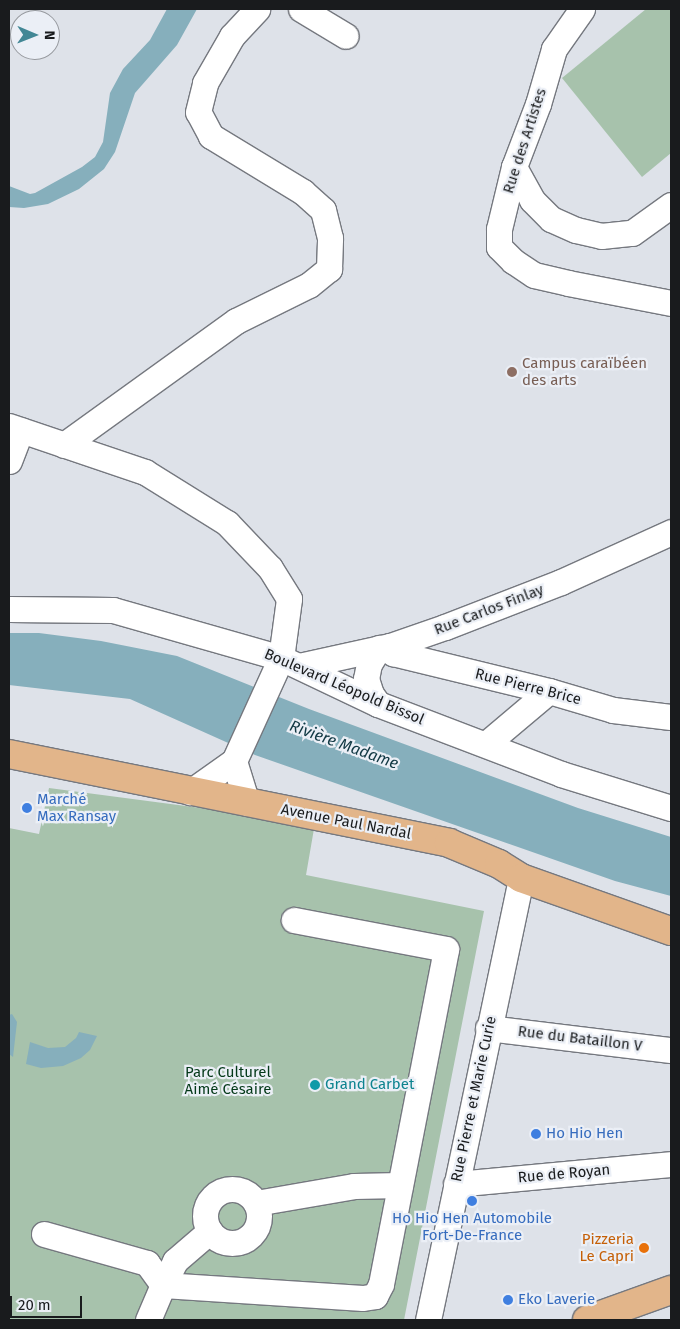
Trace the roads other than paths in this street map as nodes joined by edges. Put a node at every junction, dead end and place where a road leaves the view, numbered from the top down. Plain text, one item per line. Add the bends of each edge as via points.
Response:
1 (257, 9) edge
2 (301, 9) edge
3 (582, 9) edge
4 (346, 36) dead end
5 (514, 167) junction
6 (671, 205) edge
7 (671, 303) edge
8 (15, 428) edge
9 (64, 445) junction
10 (9, 461) edge
11 (671, 532) edge
12 (9, 609) edge
13 (384, 647) junction
14 (284, 666) junction
15 (549, 691) junction
16 (378, 704) junction
17 (671, 717) edge
18 (486, 744) junction
19 (9, 754) edge
20 (234, 761) junction
21 (190, 792) junction
22 (247, 803) junction
23 (671, 808) edge
24 (521, 878) junction
25 (294, 920) dead end
26 (671, 932) edge
27 (488, 1028) junction
28 (671, 1050) edge
29 (671, 1164) edge
30 (456, 1184) junction
31 (400, 1185) junction
32 (256, 1203) junction
33 (210, 1231) junction
34 (44, 1234) dead end
35 (163, 1285) junction
36 (671, 1290) edge
37 (148, 1320) edge
38 (428, 1320) edge
39 (587, 1320) edge

1 - 9 street via 232,36 205,83 198,112 211,136 303,192 323,210 330,238 329,269 309,285 236,321
2 - 4 street
3 - 5 street, Rue des Artistes via 554,49 538,104
5 - 6 street via 532,200 551,219 576,230 601,236 632,233
5 - 7 street, Rue des Artistes via 499,229 499,247 513,260 542,277
8 - 9 street
8 - 10 street
9 - 14 street via 145,472 227,523 270,568 288,599
11 - 13 street, Rue Carlos Finlay via 561,582
12 - 14 street, Boulevard Léopold Bissol via 113,610
13 - 14 street, Rue Carlos Finlay
13 - 15 street, Rue Pierre Brice via 393,653
13 - 16 street via 369,664 366,679 370,694
14 - 16 street, Boulevard Léopold Bissol
14 - 20 street
15 - 17 street, Rue Pierre Brice via 613,710
15 - 18 street
16 - 18 street, Boulevard Léopold Bissol
18 - 23 street, Boulevard Léopold Bissol via 561,774
19 - 21 main road, Avenue Paul Nardal
20 - 21 street
20 - 22 street
21 - 22 main road, Avenue Paul Nardal
22 - 24 main road, Avenue Paul Nardal via 449,843 499,864
24 - 26 main road, Avenue Paul Nardal
24 - 27 street, Rue Pierre et Marie Curie
25 - 31 street via 446,949
27 - 28 street, Rue du Bataillon V
27 - 30 street, Rue Pierre et Marie Curie
29 - 30 street, Rue de Royan
30 - 38 street, Rue Pierre et Marie Curie
31 - 32 street via 354,1186
31 - 35 street via 381,1284 375,1296 363,1298
32 - 33 street via 258,1221 250,1236 232,1243 215,1237
32 - 33 street via 243,1191 226,1189 218,1192 211,1198 205,1214
33 - 35 street via 175,1261
34 - 35 street via 147,1263
35 - 37 street
36 - 39 main road

